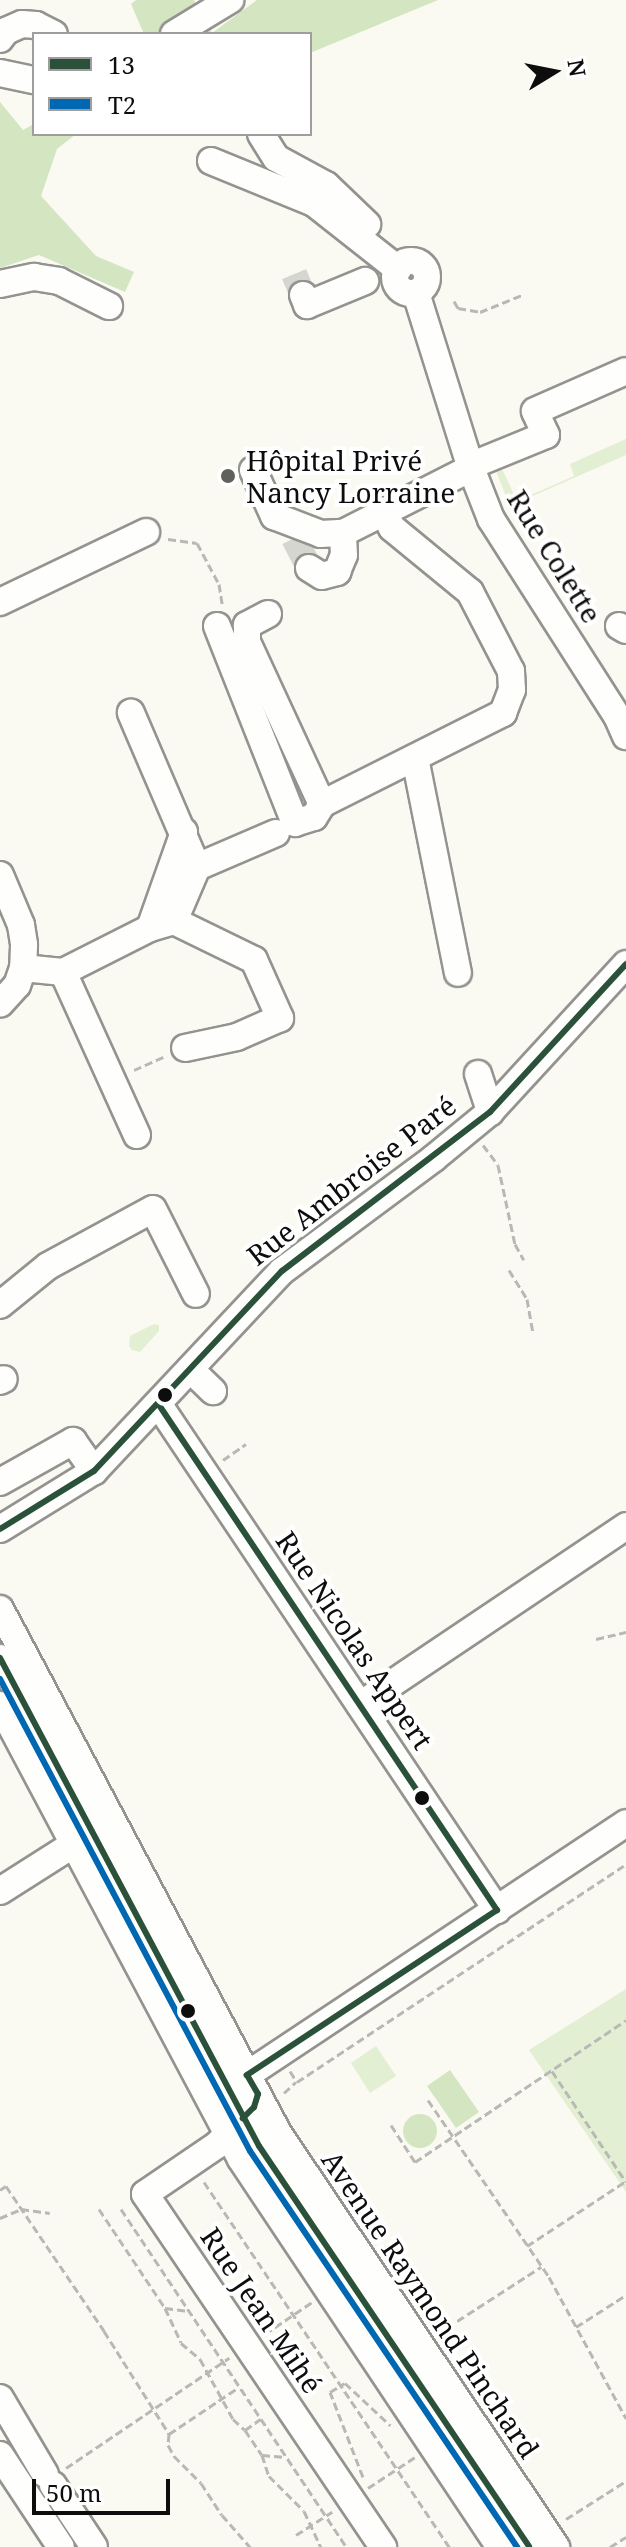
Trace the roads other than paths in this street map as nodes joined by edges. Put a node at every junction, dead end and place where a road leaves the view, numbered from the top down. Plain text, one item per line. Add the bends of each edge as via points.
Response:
1 (230, 0) edge
2 (50, 32) edge
3 (177, 32) edge
4 (0, 39) edge
5 (0, 73) edge
6 (32, 80) edge
7 (262, 136) edge
8 (211, 161) dead end
9 (403, 266) junction
10 (365, 281) dead end
11 (0, 284) edge
12 (303, 295) dead end
13 (109, 306) dead end
14 (626, 371) edge
15 (470, 467) junction
16 (253, 470) dead end
17 (384, 513) junction
18 (146, 532) road end
19 (343, 533) junction
20 (309, 568) dead end
21 (0, 602) edge
22 (268, 614) dead end
23 (217, 626) road end
24 (131, 713) dead end
25 (624, 723) edge
26 (415, 758) junction
27 (322, 804) junction
28 (184, 832) junction
29 (276, 833) dead end
30 (197, 867) junction
31 (0, 875) edge
32 (162, 924) junction
33 (626, 964) edge
34 (23, 968) junction
35 (63, 972) junction
36 (458, 973) dead end
37 (0, 1004) edge
38 (185, 1048) road end
39 (478, 1074) dead end
40 (490, 1112) junction
41 (137, 1135) dead end
42 (196, 1294) dead end
43 (0, 1305) edge
44 (190, 1369) junction
45 (213, 1391) dead end
46 (159, 1405) junction
47 (94, 1471) junction
48 (0, 1482) edge
49 (626, 1526) edge
50 (0, 1529) edge
51 (0, 1609) edge
52 (0, 1658) edge
53 (0, 1705) edge
54 (360, 1705) junction
55 (626, 1823) edge
56 (74, 1844) junction
57 (0, 1891) edge
58 (497, 1910) junction
59 (231, 2074) junction
60 (235, 2126) junction
61 (1, 2401) edge
62 (0, 2455) edge
63 (61, 2547) edge
64 (94, 2547) edge
65 (383, 2547) edge
66 (500, 2547) edge
67 (529, 2547) edge
68 (556, 2547) edge

1 - 3 street
2 - 4 street via 22,24
5 - 6 street
7 - 9 street via 276,158 326,185
8 - 9 street via 314,203
9 - 15 street, Rue Colette via 398,286 416,293
10 - 12 street via 307,305
11 - 13 street via 34,277 59,281
14 - 15 street via 535,411 546,435
15 - 17 street
15 - 25 street, Rue Colette via 491,519
16 - 19 street via 274,516 294,532
17 - 19 street
17 - 26 street via 392,528 470,592 511,671 512,690 503,713
18 - 21 street
19 - 20 street via 344,555 337,572 322,576
22 - 27 street via 247,625 247,642
23 - 27 street via 295,823 314,817
24 - 28 street
26 - 27 street
26 - 36 street
28 - 30 street
28 - 32 street
29 - 30 street
30 - 32 street
31 - 34 street via 21,925
32 - 35 street
32 - 38 street via 254,960 280,1018 237,1037
33 - 40 street, Rue Ambroise Paré
34 - 35 street
34 - 37 street via 17,985
35 - 41 street
39 - 40 street
40 - 44 street, Rue Ambroise Paré via 282,1271
42 - 43 street via 153,1209 48,1266
44 - 45 street
44 - 46 street, Rue Ambroise Paré
46 - 47 street, Rue Ambroise Paré
46 - 54 street, Rue Nicolas Appert
47 - 48 street via 73,1441
47 - 50 street, Rue Ambroise Paré
49 - 54 street
51 - 59 street, Avenue Raymond Pinchard
52 - 59 street, Avenue Raymond Pinchard
53 - 56 street, Avenue Raymond Pinchard
54 - 58 street, Rue Nicolas Appert
55 - 58 street
56 - 57 street
56 - 59 street, Avenue Raymond Pinchard
58 - 59 street via 279,2054
59 - 60 street, Avenue Raymond Pinchard
59 - 60 street via 254,2107
59 - 68 street, Avenue Raymond Pinchard via 278,2133
60 - 65 street, Rue Jean Mihé via 217,2145 145,2194
60 - 66 street, Avenue Raymond Pinchard via 241,2159
60 - 67 street, Avenue Raymond Pinchard
61 - 64 street
62 - 63 street

